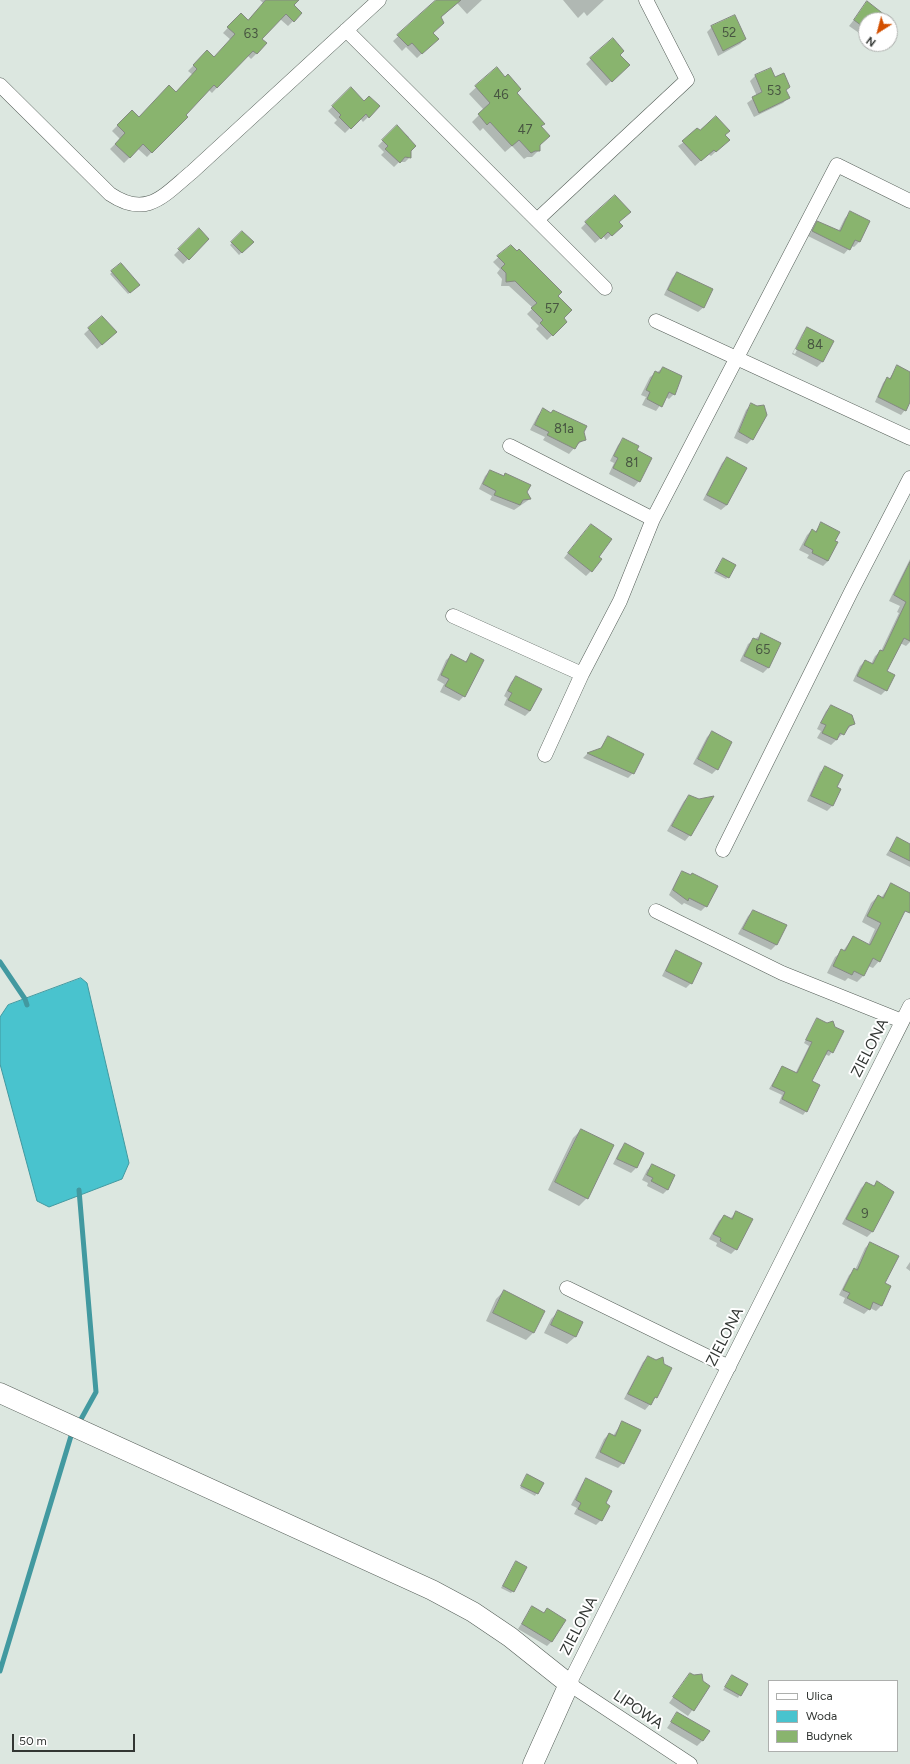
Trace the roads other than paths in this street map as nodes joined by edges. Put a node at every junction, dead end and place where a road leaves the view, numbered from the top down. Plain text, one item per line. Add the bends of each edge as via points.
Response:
1 (379, 0) edge
2 (646, 0) edge
3 (346, 30) junction
4 (0, 85) edge
5 (910, 201) edge
6 (538, 220) junction
7 (605, 288) dead end
8 (656, 321) dead end
9 (735, 358) junction
10 (910, 438) edge
11 (510, 446) dead end
12 (910, 478) edge
13 (653, 519) junction
14 (453, 616) dead end
15 (582, 674) junction
16 (544, 755) dead end
17 (723, 850) dead end
18 (656, 910) dead end
19 (910, 1006) edge
20 (902, 1021) junction
21 (567, 1288) dead end
22 (729, 1367) junction
23 (0, 1393) edge
24 (569, 1684) junction
25 (533, 1764) edge
26 (690, 1764) edge

1 - 3 street
2 - 6 street via 687,80
3 - 4 street via 192,172 164,196 148,204 135,206 122,202 110,194
3 - 6 street
5 - 9 street via 837,165
6 - 7 street
8 - 9 street
9 - 10 street
9 - 13 street
11 - 13 street
12 - 17 street
13 - 15 street via 620,601
14 - 15 street
15 - 16 street
18 - 20 street via 782,973
19 - 20 street, ZIELONA
20 - 22 street, ZIELONA
21 - 22 street
22 - 24 street, ZIELONA
23 - 24 street via 432,1590 473,1612 510,1637
24 - 25 street
24 - 26 street, LIPOWA

